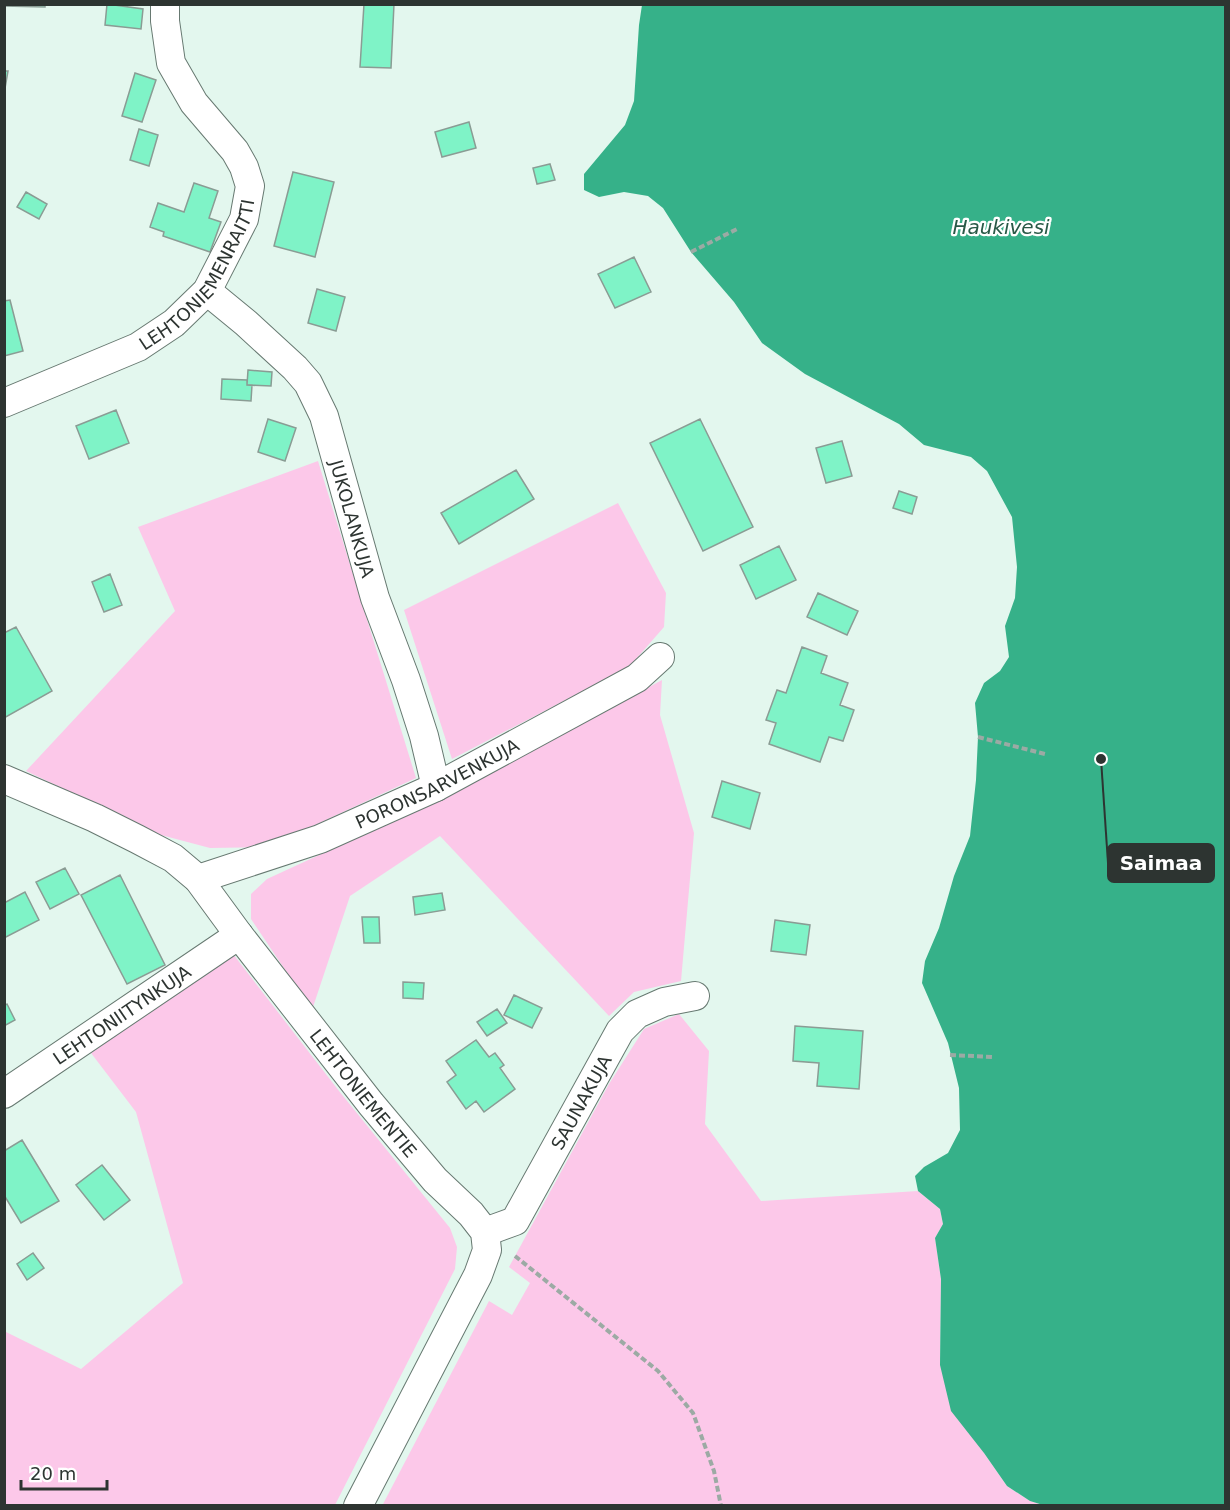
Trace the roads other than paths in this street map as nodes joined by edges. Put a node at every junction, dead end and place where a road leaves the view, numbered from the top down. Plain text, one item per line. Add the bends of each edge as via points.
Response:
1 (165, 4) edge
2 (207, 291) junction
3 (4, 403) edge
4 (660, 657) dead end
5 (4, 779) edge
6 (435, 787) junction
7 (198, 879) junction
8 (239, 935) junction
9 (695, 996) dead end
10 (4, 1094) edge
11 (485, 1232) junction
12 (358, 1506) edge

1 - 2 street, LEHTONIEMENRAITTI via 171,63 194,103 235,151 250,186 243,219
2 - 3 street, LEHTONIEMENRAITTI via 174,323 138,348
2 - 6 street, JUKOLANKUJA via 295,368 308,383 324,416 375,598 424,736
4 - 6 street, PORONSARVENKUJA via 637,678
5 - 7 street, LEHTONIEMENTIE via 137,839 173,858
6 - 7 street, PORONSARVENKUJA via 320,839
7 - 8 street, LEHTONIEMENTIE
8 - 10 street, LEHTONIITYNKUJA
8 - 11 street, LEHTONIEMENTIE via 371,1104
9 - 11 street, SAUNAKUJA via 664,1002 637,1014 620,1031 515,1221
11 - 12 street via 487,1250 478,1275

